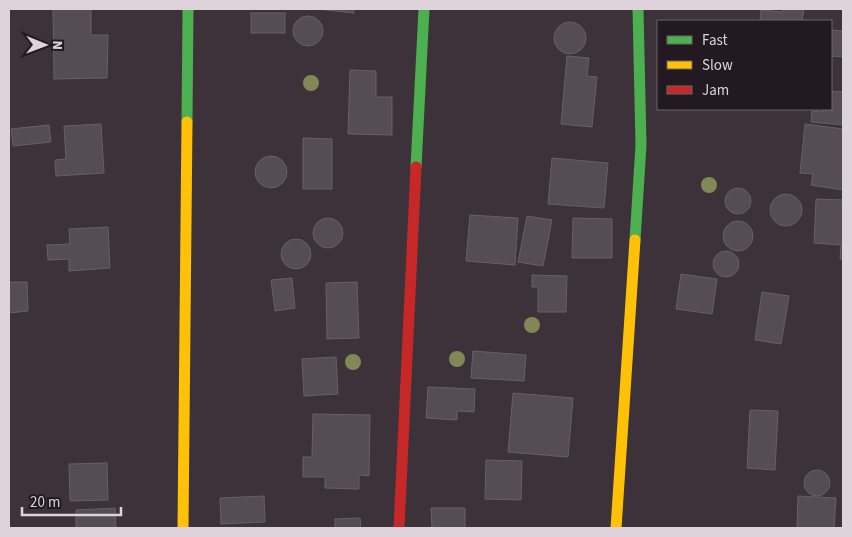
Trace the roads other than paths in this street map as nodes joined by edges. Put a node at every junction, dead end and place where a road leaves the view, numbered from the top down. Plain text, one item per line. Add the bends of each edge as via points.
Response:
1 (188, 9) edge
2 (424, 9) edge
3 (638, 9) edge
4 (183, 528) edge
5 (399, 528) edge
6 (616, 528) edge

1 - 4 street
2 - 5 street
3 - 6 street via 641,144

